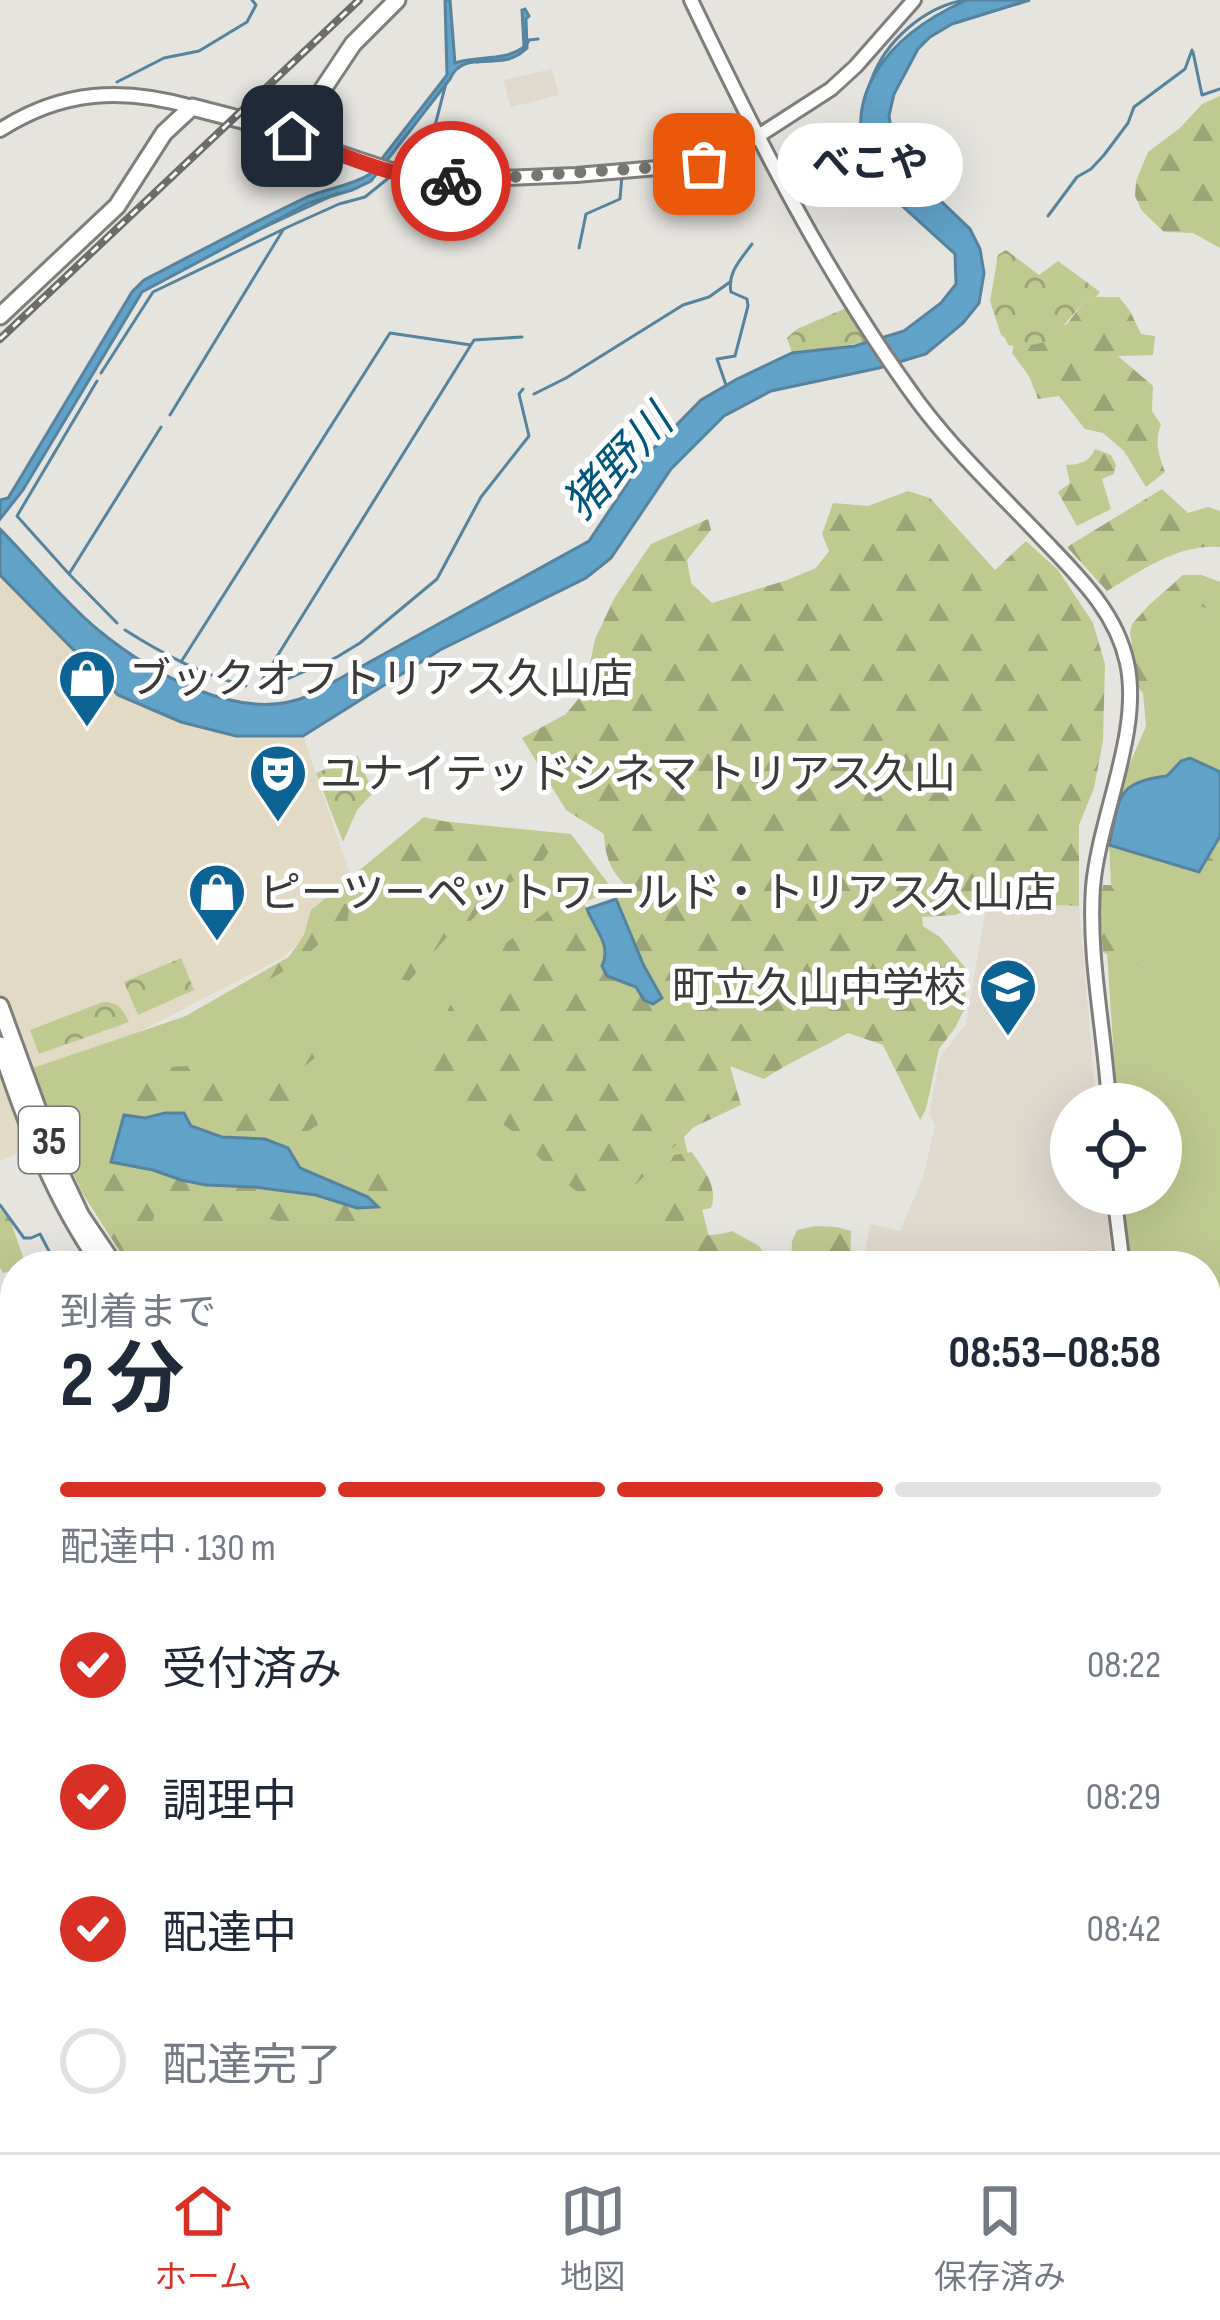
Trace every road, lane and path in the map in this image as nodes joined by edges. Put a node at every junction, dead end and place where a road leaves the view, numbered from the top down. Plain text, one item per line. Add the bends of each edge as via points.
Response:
1 (397, 0) edge
2 (691, 0) edge
3 (914, 0) edge
4 (192, 107) junction
5 (283, 126) junction
6 (0, 130) edge
7 (757, 137) junction
8 (0, 316) edge
9 (0, 1006) edge
10 (0, 1045) edge
11 (1107, 1083) edge
12 (1117, 1215) edge
13 (91, 1251) edge
14 (104, 1251) edge
15 (1121, 1251) edge

1 - 5 main road via 352,44 314,104
2 - 7 street
3 - 7 street via 831,89
4 - 5 main road
4 - 6 street via 101,94 43,108
4 - 8 main road via 164,133 118,206
5 - 7 street via 292,136 434,181 690,166
7 - 11 street via 811,236 935,423 1114,625 1129,713 1093,895
9 - 14 main road, 35 via 62,1176
10 - 13 main road, 35 via 53,1186
12 - 15 street

